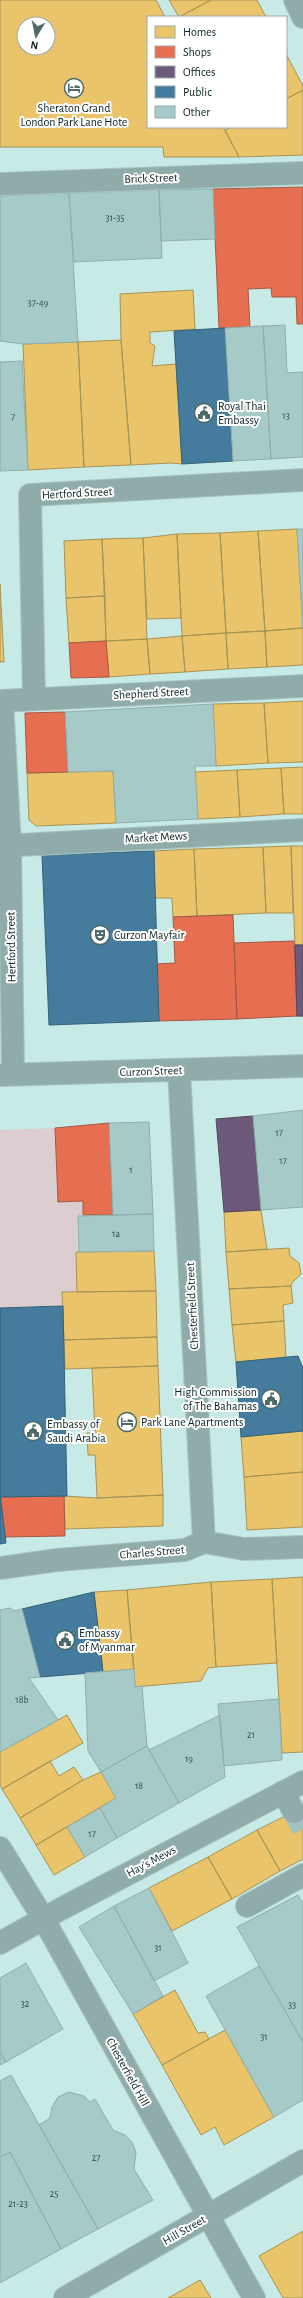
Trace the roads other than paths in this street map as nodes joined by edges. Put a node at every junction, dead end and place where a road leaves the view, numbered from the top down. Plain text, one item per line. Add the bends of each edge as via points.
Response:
1 (295, 0) edge
2 (303, 17) edge
3 (303, 173) edge
4 (0, 184) edge
5 (303, 480) edge
6 (303, 686) edge
7 (34, 698) junction
8 (1, 701) edge
9 (303, 830) edge
10 (5, 846) edge
11 (303, 1066) edge
12 (179, 1070) junction
13 (7, 1074) edge
14 (204, 1542) junction
15 (303, 1547) edge
16 (0, 1568) edge
17 (303, 1782) edge
18 (283, 1792) junction
19 (294, 1812) tunnel mouth
20 (0, 1848) edge
21 (303, 1875) edge
22 (247, 1906) dead end
23 (43, 1918) junction
24 (0, 1943) edge
25 (303, 2161) edge
26 (208, 2216) junction
27 (65, 2298) edge
28 (254, 2298) edge

1 - 2 street
3 - 4 street, Brick Street
5 - 7 street, Hertford Street via 30,495
6 - 7 street, Shepherd Street
7 - 8 street, Shepherd Street
8 - 10 street, Hertford Street
9 - 10 street, Market Mews
10 - 13 street, Hertford Street
11 - 12 street, Curzon Street
12 - 13 street, Curzon Street
12 - 14 street, Chesterfield Street
14 - 15 street via 244,1549
14 - 16 street, Charles Street via 185,1550 57,1560
17 - 18 street, Hay's Mews
18 - 19 street
18 - 23 street, Hay's Mews
20 - 23 street, Chesterfield Hill
21 - 22 street
23 - 24 street, Hay's Mews
23 - 26 street, Chesterfield Hill
25 - 26 street, Hill Street
26 - 27 street, Hill Street
26 - 28 street, Chesterfield Hill

